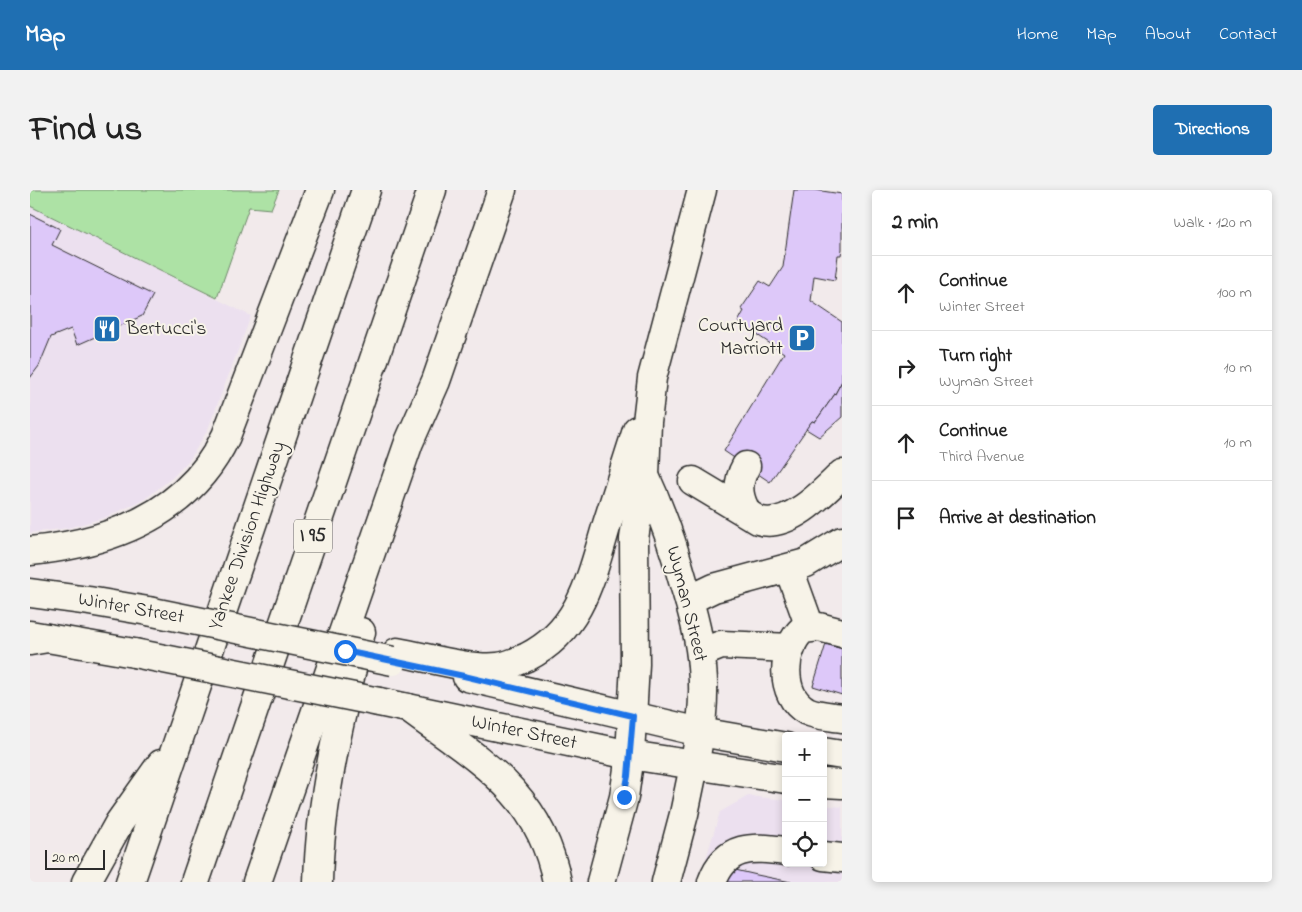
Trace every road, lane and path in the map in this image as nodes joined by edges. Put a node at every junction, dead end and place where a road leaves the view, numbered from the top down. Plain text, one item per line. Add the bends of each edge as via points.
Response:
1 (320, 190) edge
2 (366, 190) edge
3 (432, 190) edge
4 (502, 190) edge
5 (702, 190) edge
6 (652, 378) junction
7 (436, 381) junction
8 (746, 466) dead end
9 (842, 474) edge
10 (645, 476) junction
11 (842, 541) edge
12 (30, 551) edge
13 (789, 569) junction
14 (30, 593) edge
15 (689, 600) junction
16 (810, 627) junction
17 (842, 634) edge
18 (36, 638) edge
19 (791, 648) junction
20 (701, 652) junction
21 (395, 656) junction
22 (408, 708) junction
23 (633, 716) junction
24 (827, 723) edge
25 (700, 732) junction
26 (179, 738) junction
27 (782, 746) edge
28 (827, 753) edge
29 (630, 755) junction
30 (842, 755) edge
31 (694, 766) junction
32 (782, 779) edge
33 (827, 783) edge
34 (842, 784) edge
35 (782, 851) edge
36 (827, 856) edge
37 (842, 858) edge
38 (86, 882) edge
39 (130, 882) edge
40 (196, 882) edge
41 (257, 882) edge
42 (318, 882) edge
43 (557, 882) edge
44 (601, 882) edge
45 (666, 882) edge
46 (712, 882) edge

1 - 12 main road via 226,436 204,473 175,501 141,522 99,538
2 - 26 main road, Yankee Division Highway
3 - 40 main road, I 95
4 - 7 main road
5 - 6 main road, Wyman Street
6 - 10 main road, Wyman Street
6 - 21 main road via 589,584 582,601 562,630 533,654 502,666 477,667
7 - 41 main road via 409,442
7 - 42 main road via 419,446 369,602 344,703 324,805
8 - 9 main road via 739,487 744,507 693,481 758,520 769,522 806,506
10 - 15 main road, Wyman Street via 667,528
10 - 23 main road, Wyman Street via 634,539 636,664
11 - 13 main road
13 - 15 main road via 714,588
13 - 16 main road
14 - 21 main road, Winter Street, bridge via 148,611 345,651
15 - 20 main road, Wyman Street
16 - 17 main road
16 - 19 main road via 800,632
18 - 22 main road, Winter Street, bridge via 134,652
19 - 20 main road via 721,644
19 - 24 main road via 786,674 790,694 798,704
20 - 25 main road, Wyman Street via 703,694
21 - 23 main road, Winter Street
22 - 29 main road, Winter Street
22 - 43 main road via 489,769 521,800 545,839
23 - 25 main road, Winter Street
23 - 29 main road, Wyman Street
25 - 27 main road, Winter Street
25 - 31 main road, Wyman Street
26 - 38 main road via 119,823
26 - 39 main road, Yankee Division Highway
28 - 30 main road
29 - 31 main road, Winter Street
29 - 44 main road, Wyman Street via 624,797
31 - 32 main road, Winter Street
31 - 45 main road, Wyman Street
33 - 34 main road
35 - 46 main road via 754,848 738,851 724,861
36 - 37 main road

